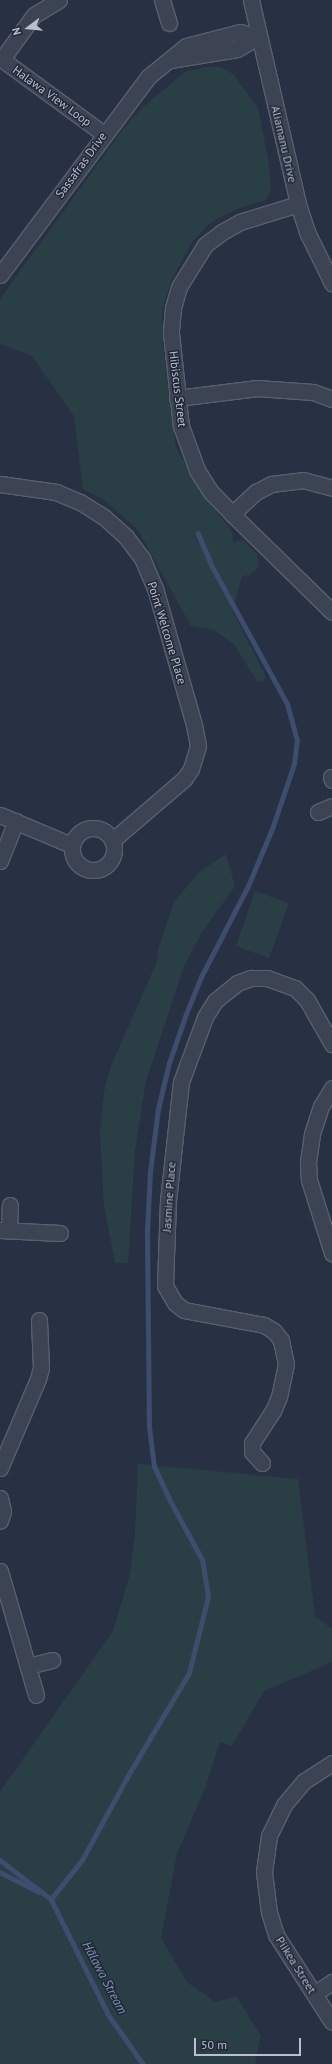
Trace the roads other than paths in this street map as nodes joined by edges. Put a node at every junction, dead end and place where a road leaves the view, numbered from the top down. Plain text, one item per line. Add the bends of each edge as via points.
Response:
1 (59, 0) edge
2 (162, 0) edge
3 (251, 0) edge
4 (169, 23) dead end
5 (258, 37) junction
6 (1, 59) edge
7 (104, 134) junction
8 (298, 204) junction
9 (0, 275) edge
10 (332, 283) edge
11 (177, 398) junction
12 (332, 399) edge
13 (0, 484) edge
14 (332, 488) edge
15 (232, 514) junction
16 (332, 612) edge
17 (0, 815) edge
18 (16, 821) junction
19 (114, 839) junction
20 (71, 844) junction
21 (0, 861) edge
22 (332, 1044) edge
23 (332, 1088) edge
24 (10, 1205) dead end
25 (5, 1230) edge
26 (60, 1233) dead end
27 (332, 1253) edge
28 (39, 1320) dead end
29 (262, 1463) dead end
30 (0, 1468) edge
31 (0, 1498) edge
32 (0, 1522) edge
33 (0, 1571) edge
34 (52, 1660) dead end
35 (28, 1666) junction
36 (36, 1695) dead end
37 (332, 1762) edge
38 (332, 1982) edge
39 (314, 1994) junction
40 (332, 2022) edge

1 - 6 street via 34,15
2 - 4 street
3 - 5 street, Aliamanu Drive
5 - 7 street, Sassafras Drive via 237,49 169,60 148,76
5 - 8 street, Aliamanu Drive
6 - 7 street, Halawa View Loop
7 - 9 street, Sassafras Drive
8 - 10 street, Aliamanu Drive via 308,234
8 - 11 street, Hibiscus Street via 256,216 222,232 206,246 192,264 179,286 173,308 171,333
11 - 12 street via 257,388 313,392
11 - 15 street, Hibiscus Street via 181,426 197,470 211,492
13 - 19 street, Point Welcome Place via 56,492 104,516 126,537 142,558 155,588 198,746 191,769 184,779
14 - 15 street via 303,480 271,484 256,492
15 - 16 street, Hibiscus Street
17 - 18 street
18 - 20 street
18 - 21 street
19 - 20 street via 105,831 91,828 78,834
19 - 20 street via 113,857 103,868 96,870 88,869 77,862 72,856
22 - 29 street, Jasmine Place via 307,1000 295,988 267,978 251,978 237,983 215,1001 206,1017 181,1082 168,1201 166,1286 168,1295 184,1310 264,1325 274,1331 281,1340 286,1364 279,1397 252,1443 252,1452
23 - 27 street via 321,1106 312,1134 308,1162 309,1180
24 - 25 street
25 - 26 street
28 - 30 street via 41,1368
31 - 32 street via 3,1511
33 - 35 street
34 - 35 street
35 - 36 street
37 - 39 street, Piikea Street via 304,1781 284,1805 274,1822 265,1853 265,1892 274,1929
38 - 39 street
39 - 40 street, Piikea Street

